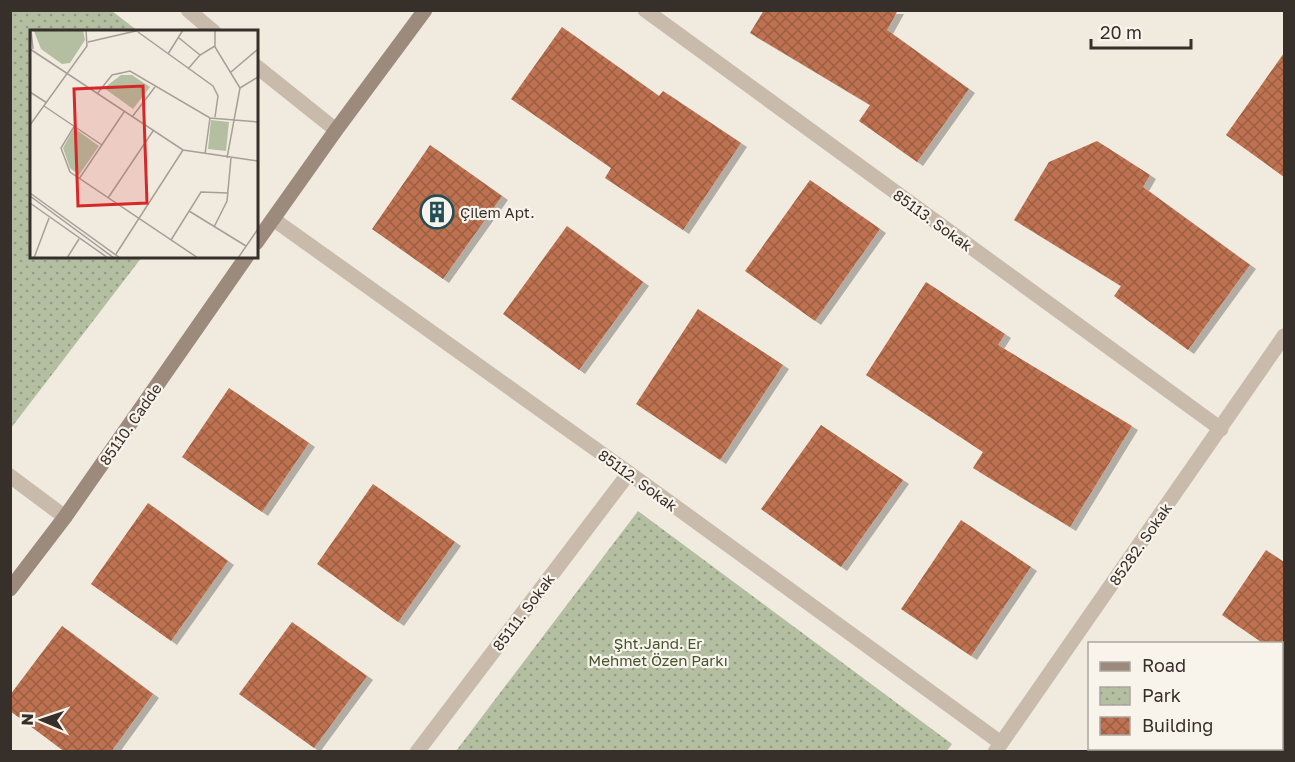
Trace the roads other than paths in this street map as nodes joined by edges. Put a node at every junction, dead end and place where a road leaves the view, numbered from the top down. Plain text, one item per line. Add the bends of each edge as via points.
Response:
1 (188, 10) edge
2 (425, 10) edge
3 (645, 10) edge
4 (212, 30) edge
5 (258, 68) edge
6 (336, 130) junction
7 (273, 219) junction
8 (258, 240) edge
9 (246, 258) edge
10 (1284, 336) edge
11 (1221, 429) junction
12 (629, 473) junction
13 (10, 476) edge
14 (65, 517) junction
15 (10, 589) edge
16 (998, 747) edge
17 (417, 752) edge

1 - 4 street
2 - 6 street
3 - 11 street, 85113. Sokak
5 - 6 street
6 - 7 street
7 - 8 street
7 - 12 street, 85112. Sokak
9 - 14 street, 85110. Cadde
10 - 11 street, 85282. Sokak
11 - 16 street, 85282. Sokak
12 - 16 street, 85112. Sokak
12 - 17 street, 85111. Sokak
13 - 14 street
14 - 15 street, 85110. Cadde

